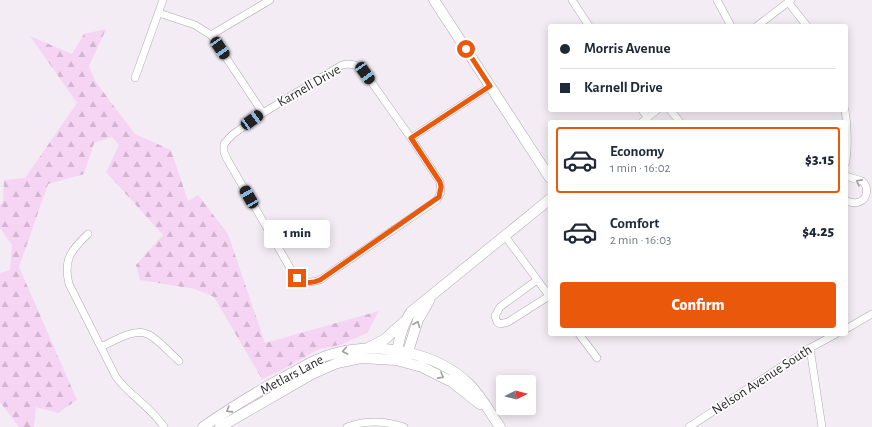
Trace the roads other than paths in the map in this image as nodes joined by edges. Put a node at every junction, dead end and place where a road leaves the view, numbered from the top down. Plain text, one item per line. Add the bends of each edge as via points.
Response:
1 (163, 0) edge
2 (270, 0) edge
3 (434, 0) edge
4 (572, 0) edge
5 (717, 0) edge
6 (789, 1) edge
7 (159, 13) junction
8 (588, 24) edge
9 (730, 24) edge
10 (760, 24) edge
11 (806, 24) edge
12 (211, 35) junction
13 (136, 78) dead end
14 (490, 86) junction
15 (654, 112) edge
16 (672, 112) edge
17 (263, 113) junction
18 (644, 120) edge
19 (678, 120) edge
20 (411, 138) junction
21 (548, 175) edge
22 (848, 177) edge
23 (548, 201) edge
24 (848, 202) edge
25 (88, 234) dead end
26 (505, 236) junction
27 (537, 280) junction
28 (548, 294) edge
29 (431, 297) junction
30 (548, 297) edge
31 (872, 314) edge
32 (407, 318) junction
33 (848, 327) edge
34 (580, 336) edge
35 (832, 336) edge
36 (101, 347) junction
37 (810, 348) junction
38 (367, 349) junction
39 (401, 356) junction
40 (597, 358) dead end
41 (179, 361) dead end
42 (164, 427) edge
43 (203, 427) edge
44 (220, 427) edge
45 (347, 427) edge
46 (404, 427) edge
47 (500, 427) edge
48 (689, 427) edge
49 (822, 427) edge

1 - 7 street
2 - 12 street
3 - 14 main road
4 - 8 street
5 - 9 street
6 - 10 street
6 - 11 street
7 - 12 street via 194,25
7 - 13 street
12 - 17 street
14 - 20 street
14 - 21 main road
15 - 18 street
16 - 19 street
17 - 20 street, Karnell Drive via 342,65 355,65 365,73
17 - 20 street, Karnell Drive via 227,140 224,152 293,273 304,282 320,280 439,197 440,182
24 -> 22 street via 861,201 867,192 862,182
23 - 26 main road
25 - 36 street via 74,247 66,274
26 - 27 street
26 - 29 main road
27 - 28 street
27 - 30 street via 500,307 495,316 497,322 508,322
29 - 32 main road
39 -> 29 main road
31 - 33 street
32 - 38 main road via 385,339
32 - 39 main road via 400,338
34 - 40 street
35 - 37 street, Nelson Avenue South
36 - 41 street via 125,334 143,332 150,334
36 - 42 street via 122,385 151,411
37 - 48 street, Nelson Avenue South
37 - 49 street
38 - 39 main road, Metlars Lane
38 -> 43 main road, Metlars Lane via 320,358
39 - 44 main road, Metlars Lane via 361,358 337,363 307,377
39 - 47 main road, Metlars Lane via 452,382 488,410
45 - 46 street via 386,422

